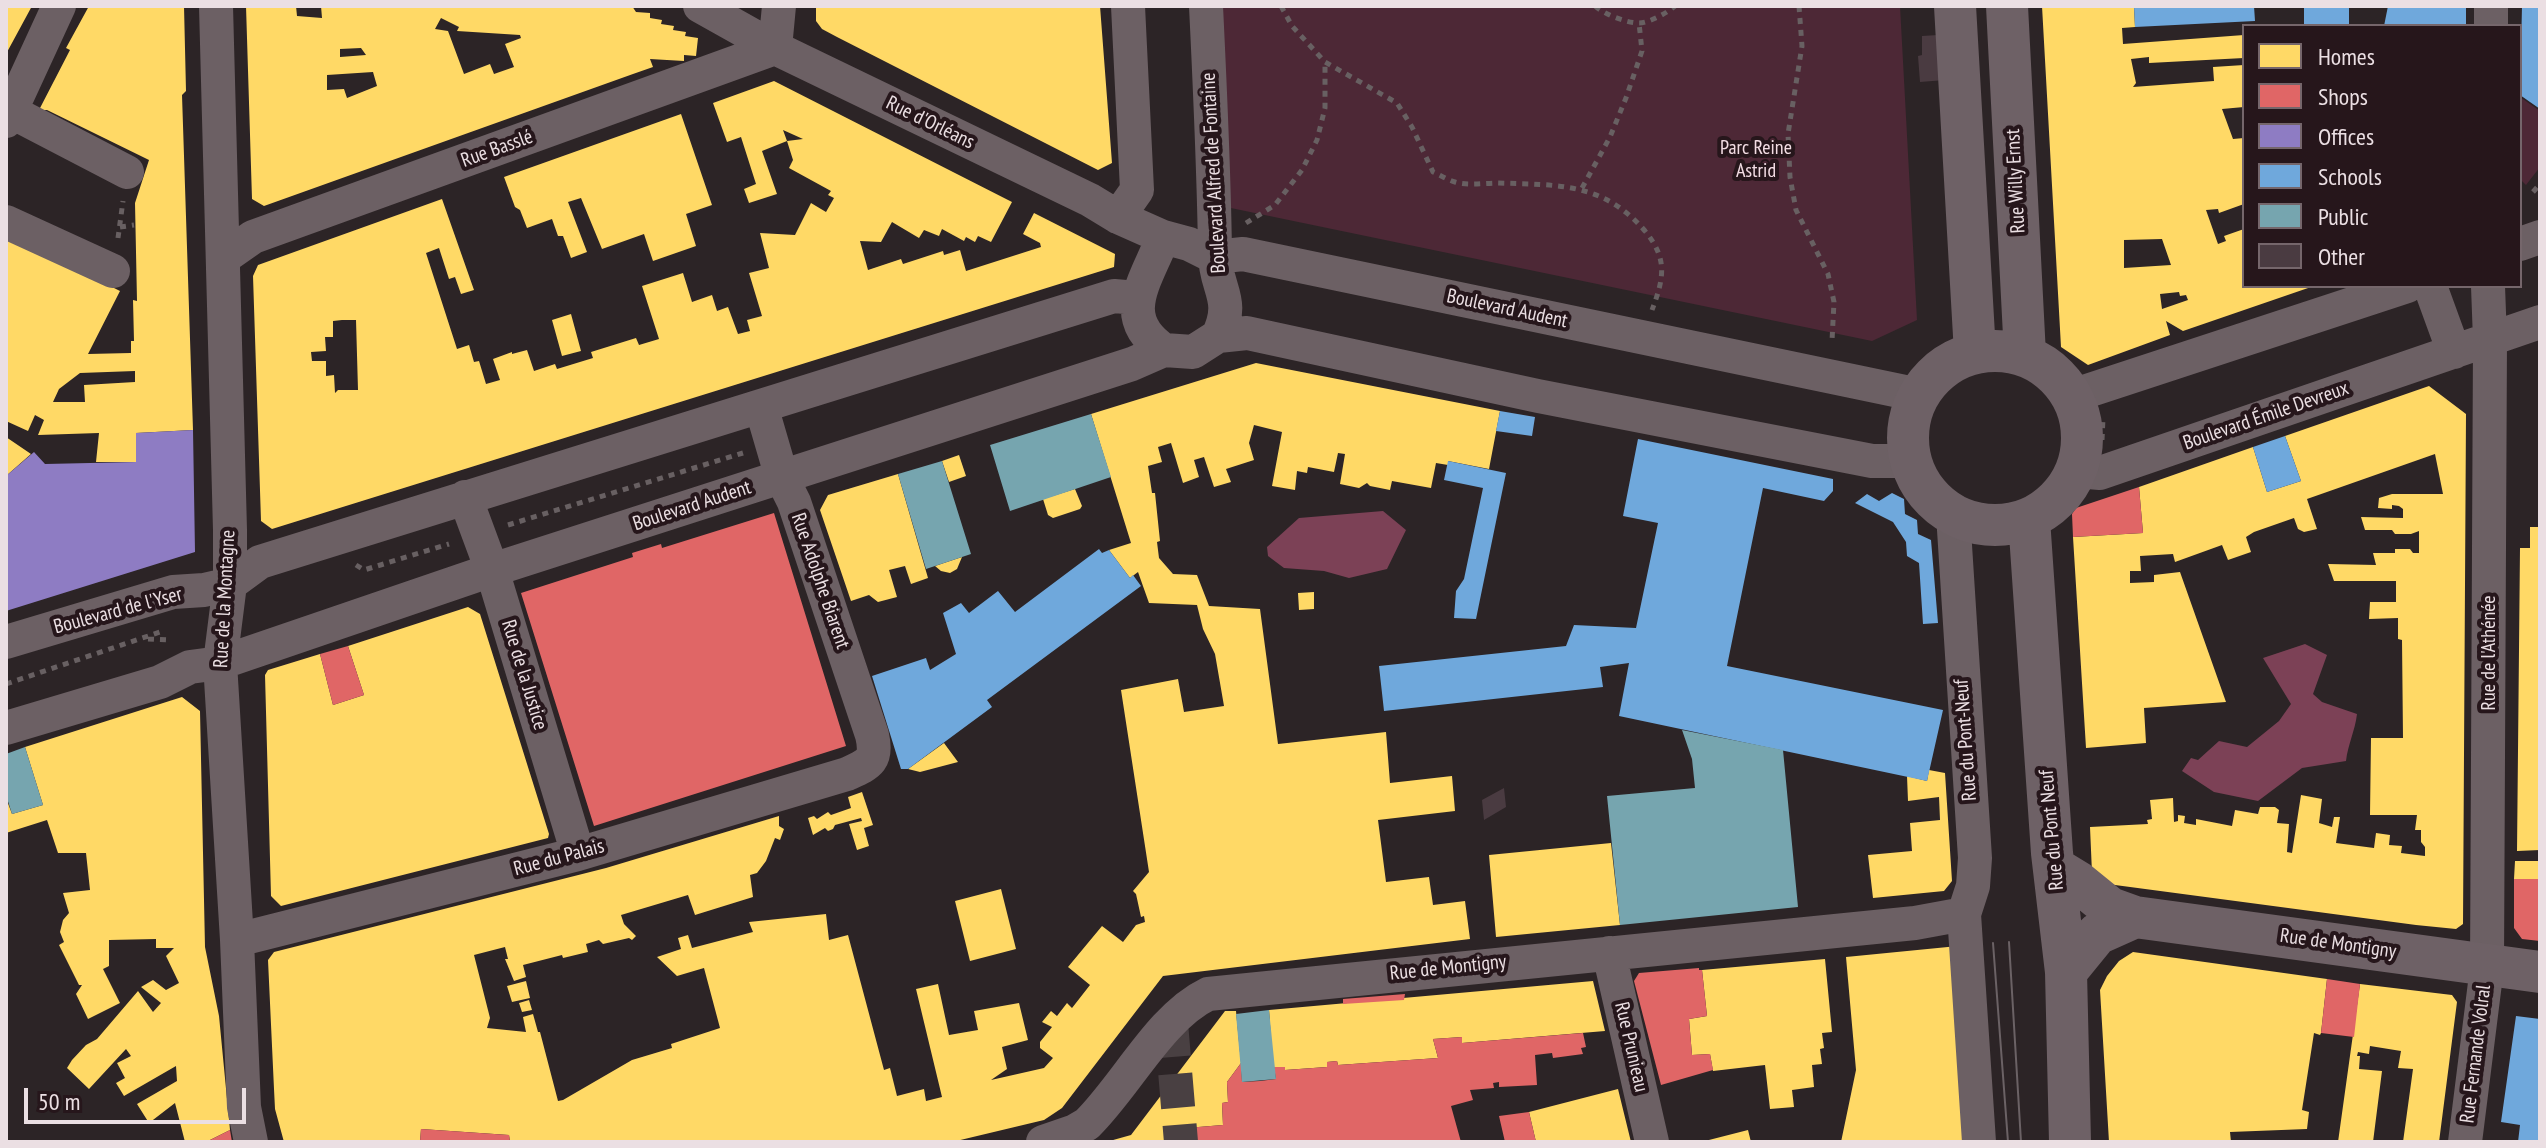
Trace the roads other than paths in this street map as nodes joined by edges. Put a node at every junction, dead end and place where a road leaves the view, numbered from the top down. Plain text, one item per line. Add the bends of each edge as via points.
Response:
1 (59, 6) edge
2 (216, 6) edge
3 (700, 6) edge
4 (779, 6) edge
5 (1128, 6) edge
6 (1206, 6) edge
7 (1955, 6) edge
8 (2007, 6) edge
9 (775, 48) junction
10 (8, 114) edge
11 (127, 172) road end
12 (1118, 217) junction
13 (6, 222) edge
14 (1163, 237) junction
15 (1215, 257) junction
16 (223, 258) junction
17 (113, 271) road end
18 (2401, 288) edge
19 (2431, 288) edge
20 (2488, 288) edge
21 (1137, 298) junction
22 (2540, 322) edge
23 (1218, 336) junction
24 (2490, 340) junction
25 (1164, 350) junction
26 (2454, 352) junction
27 (1975, 353) junction
28 (2025, 355) junction
29 (2089, 390) junction
30 (1919, 395) junction
31 (761, 406) junction
32 (1910, 461) junction
33 (2088, 472) junction
34 (782, 478) junction
35 (465, 497) junction
36 (1953, 514) junction
37 (2029, 519) junction
38 (492, 570) junction
39 (230, 584) junction
40 (6, 642) edge
41 (220, 663) junction
42 (6, 728) edge
43 (874, 757) joint
44 (578, 854) junction
45 (2055, 868) junction
46 (1964, 914) junction
47 (2135, 917) junction
48 (237, 940) junction
49 (1609, 953) junction
50 (2487, 967) junction
51 (2066, 972) junction
52 (2540, 972) edge
53 (251, 1142) edge
54 (1043, 1142) edge
55 (1652, 1142) edge
56 (1979, 1142) edge
57 (2070, 1142) edge
58 (2465, 1142) edge

1 - 10 street
2 - 16 street, Rue de la Montagne
3 - 9 street, Rue d'Orléans
4 - 9 street
5 - 12 street via 1137,190
6 - 15 street, Boulevard Alfred de Fontaine
7 - 27 main road
8 - 28 main road, Rue Willy Ernst
9 - 12 street, Rue d'Orléans
9 - 16 street, Rue Basslé via 253,237
10 - 11 street
12 - 14 street, Rue d'Orléans
13 - 17 street
14 - 15 street, Boulevard Audent
14 - 21 street
15 - 23 street, Boulevard Alfred de Fontaine via 1227,298 1227,318
15 - 30 street, Boulevard Audent via 1243,254
16 - 39 street, Rue de la Montagne
18 - 29 street
19 - 26 street
20 - 24 street
21 - 25 street via 1141,329
21 - 31 street via 1114,296
22 - 24 street, Boulevard Émile Devreux
23 - 25 street, Boulevard Audent via 1193,352
23 - 32 street, Boulevard Audent via 1247,333 1872,461
24 - 26 street, Boulevard Émile Devreux
24 - 50 street, Rue de l'Athénée
25 - 34 street, Boulevard Audent
26 - 33 street, Boulevard Émile Devreux
27 - 28 main road
27 - 30 main road via 1953,361
28 - 29 main road
29 - 33 main road via 2081,419
30 - 32 main road via 1908,433
31 - 34 street, Rue Adolphe Biarent
31 - 35 street
32 - 36 main road via 1932,499
33 - 37 main road
34 - 38 street, Boulevard Audent
34 - 43 street, Rue Adolphe Biarent via 864,711
35 - 38 street, Rue de la Justice
35 - 39 street via 260,562
36 - 37 main road via 1984,525
36 - 46 street, Rue du Pont-Neuf via 1975,858
37 - 45 main road, Rue du Pont Neuf
38 - 41 street, Boulevard Audent
38 - 44 street, Rue de la Justice
39 - 40 street, Boulevard de l'Yser via 173,592
39 - 41 street, Rue de la Montagne
41 - 42 street via 190,667 160,682
41 - 48 street, Rue de la Montagne
43 - 44 street, Rue du Palais via 847,774
44 - 48 street, Rue du Palais
45 - 47 main road, Rue de Montigny via 2110,908
45 - 51 main road, Rue du Pont Neuf
46 - 49 street, Rue de Montigny
46 - 56 street, Rue du Pont-Neuf
47 - 50 main road, Rue de Montigny
47 - 51 main road via 2097,934
48 - 53 street, Rue de la Montagne via 244,1107
49 - 54 street, Rue de Montigny via 1208,994 1171,1023 1087,1124
49 - 55 street, Rue Prunieau
50 - 52 main road, Rue de Montigny
50 - 58 street, Rue Fernande Volral
51 - 57 main road, Rue du Pont Neuf

